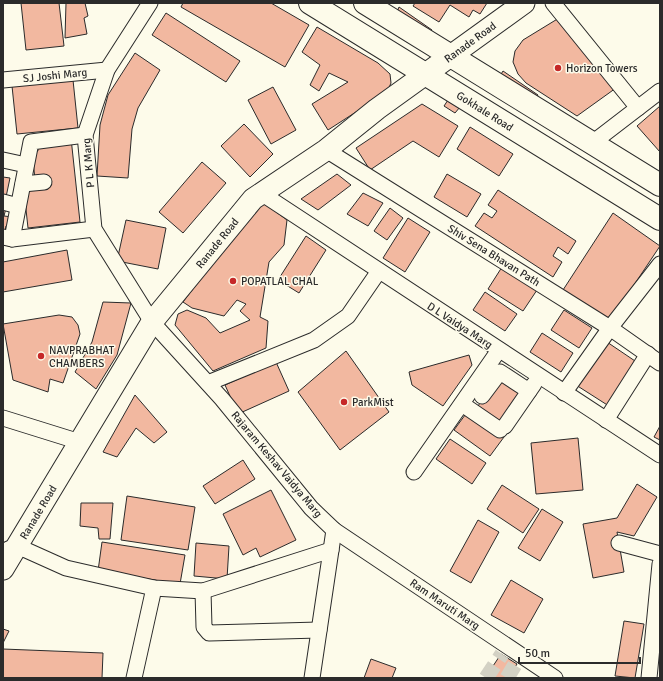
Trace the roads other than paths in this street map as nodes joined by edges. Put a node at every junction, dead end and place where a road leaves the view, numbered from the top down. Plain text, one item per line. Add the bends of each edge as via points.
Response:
1 (150, 3) edge
2 (310, 3) edge
3 (365, 3) edge
4 (524, 3) edge
5 (553, 3) edge
6 (451, 56) junction
7 (107, 70) junction
8 (426, 74) junction
9 (3, 80) edge
10 (660, 91) edge
11 (638, 108) junction
12 (85, 135) junction
13 (591, 144) junction
14 (326, 150) junction
15 (3, 160) edge
16 (26, 165) junction
17 (44, 182) dead end
18 (23, 184) junction
19 (660, 185) edge
20 (261, 193) junction
21 (3, 202) edge
22 (18, 206) junction
23 (660, 219) edge
24 (94, 229) junction
25 (7, 238) edge
26 (660, 264) edge
27 (379, 271) junction
28 (152, 322) junction
29 (610, 328) junction
30 (499, 350) junction
31 (648, 354) junction
32 (660, 363) edge
33 (535, 374) junction
34 (208, 383) junction
35 (525, 388) junction
36 (564, 393) junction
37 (482, 396) dead end
38 (462, 404) junction
39 (3, 418) edge
40 (606, 420) junction
41 (80, 442) junction
42 (660, 455) edge
43 (414, 472) dead end
44 (334, 530) junction
45 (619, 543) dead end
46 (10, 548) edge
47 (331, 550) junction
48 (660, 554) edge
49 (660, 564) edge
50 (3, 569) edge
51 (154, 588) junction
52 (203, 590) junction
53 (319, 630) junction
54 (134, 678) edge
55 (312, 678) edge
56 (555, 678) edge
57 (649, 678) edge

1 - 7 street, P L K Marg
2 - 8 main road, Gokhale Road
3 - 6 main road
4 - 6 street, Ranade Road
5 - 11 street
6 - 8 street, Ranade Road
6 - 13 main road
7 - 9 street, SJ Joshi Marg
7 - 12 street, P L K Marg
8 - 14 street, Ranade Road
8 - 23 main road, Gokhale Road
10 - 11 street
11 - 13 street
12 - 16 street via 33,140
12 - 24 street, P L K Marg
13 - 19 main road
14 - 20 street, Ranade Road
14 - 29 street, Shiv Sena Bhavan Path
15 - 16 street
16 - 18 street
17 - 18 street
18 - 22 street
20 - 27 street, D L Vaidya Marg
20 - 28 street, Ranade Road
21 - 22 street
22 - 25 street
24 - 25 street
24 - 28 street, P L K Marg
26 - 29 street
27 - 30 street, D L Vaidya Marg
27 - 34 street via 348,316 314,340
28 - 34 street, Rajaram Keshav Vaidya Marg
28 - 41 street, Ranade Road
29 - 31 street, Shiv Sena Bhavan Path
29 - 36 street
30 - 33 street, D L Vaidya Marg
30 - 38 street
31 - 32 street, Shiv Sena Bhavan Path
31 - 40 street
33 - 35 street
33 - 36 street, D L Vaidya Marg
34 - 44 street, Rajaram Keshav Vaidya Marg via 311,508
35 - 37 street via 500,372
35 - 38 street via 502,428
36 - 40 street, D L Vaidya Marg
38 - 43 street via 439,444
39 - 41 street
40 - 42 street, D L Vaidya Marg
41 - 46 street, Ranade Road
44 - 47 street
44 - 56 street, Ram Maruti Marg via 512,655
45 - 48 street
46 - 50 street, Ranade Road
46 - 51 street via 66,568
47 - 52 street
47 - 53 street
49 - 57 street
51 - 52 street
51 - 54 street
52 - 53 street via 204,627 209,633
53 - 55 street

